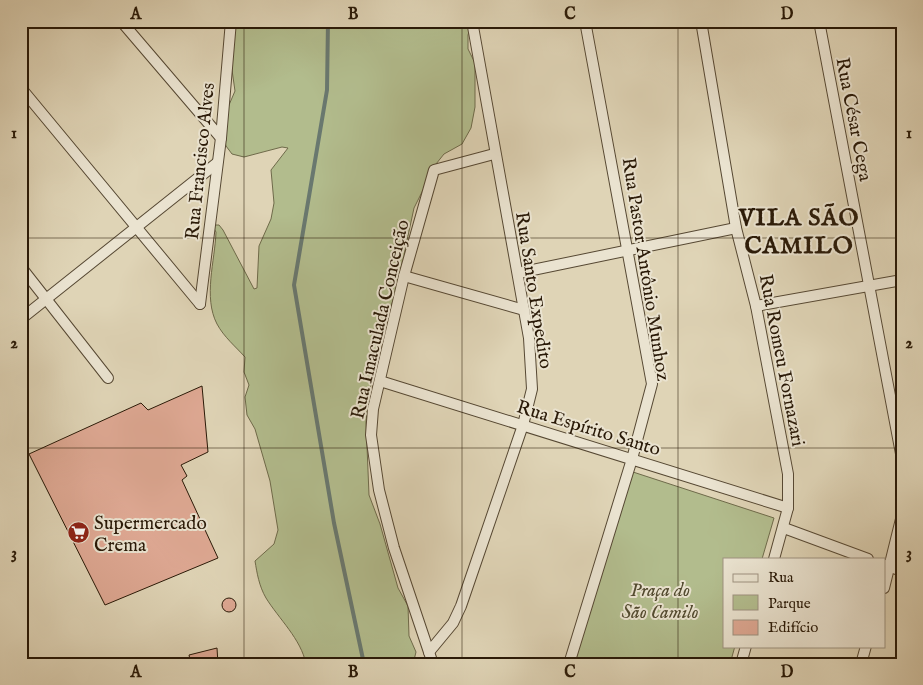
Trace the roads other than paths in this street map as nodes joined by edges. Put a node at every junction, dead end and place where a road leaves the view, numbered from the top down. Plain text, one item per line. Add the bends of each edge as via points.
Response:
1 (121, 21) edge
2 (231, 21) edge
3 (472, 21) edge
4 (585, 21) edge
5 (701, 21) edge
6 (819, 21) edge
7 (21, 88) edge
8 (221, 138) junction
9 (494, 154) junction
10 (216, 163) junction
11 (137, 226) junction
12 (736, 228) junction
13 (628, 250) junction
14 (21, 268) edge
15 (518, 273) junction
16 (404, 276) junction
17 (902, 280) edge
18 (869, 285) junction
19 (47, 298) junction
20 (756, 306) junction
21 (524, 310) junction
22 (21, 319) edge
23 (108, 378) dead end
24 (380, 381) junction
25 (522, 425) junction
26 (632, 459) junction
27 (902, 459) edge
28 (788, 508) junction
29 (902, 515) edge
30 (784, 528) junction
31 (774, 558) edge
32 (865, 558) edge
33 (888, 566) edge
34 (902, 571) edge
35 (745, 648) edge
36 (865, 648) edge
37 (429, 652) junction
38 (433, 664) edge
39 (569, 664) edge
40 (741, 664) edge
41 (861, 664) edge

1 - 8 street
2 - 8 street, Rua Francisco Alves
3 - 9 street, Rua Santo Expedito
4 - 13 street, Rua Pastor Antônio Munhoz
5 - 12 street, Rua Romeu Fornazari
6 - 18 street, Rua César Cega
7 - 11 street
8 - 10 street, Rua Francisco Alves
9 - 15 street, Rua Santo Expedito
9 - 16 street, Rua Imaculada Conceição via 434,170
10 - 11 street
10 - 11 street, Rua Francisco Alves via 200,304
11 - 19 street
12 - 13 street
12 - 20 street, Rua Romeu Fornazari
13 - 15 street
13 - 26 street, Rua Pastor Antônio Munhoz via 652,384
14 - 19 street
15 - 21 street, Rua Santo Expedito
16 - 21 street
16 - 24 street, Rua Imaculada Conceição
17 - 18 street
18 - 20 street
18 - 27 street, Rua César Cega
19 - 22 street
19 - 23 street
20 - 28 street, Rua Romeu Fornazari via 788,474
21 - 25 street, Rua Santo Expedito via 532,389
24 - 25 street, Rua Espírito Santo
24 - 37 street, Rua Imaculada Conceição via 371,435 379,490 394,548
25 - 26 street, Rua Espírito Santo
25 - 37 street, Rua Santo Expedito via 461,606 453,623
26 - 28 street, Rua Espírito Santo
26 - 39 street, Rua Pastor Antônio Munhoz
28 - 30 street, Rua Romeu Fornazari
29 - 33 street
30 - 31 street, Rua Romeu Fornazari
30 - 32 street
33 - 34 street
35 - 40 street
36 - 41 street
37 - 38 street

